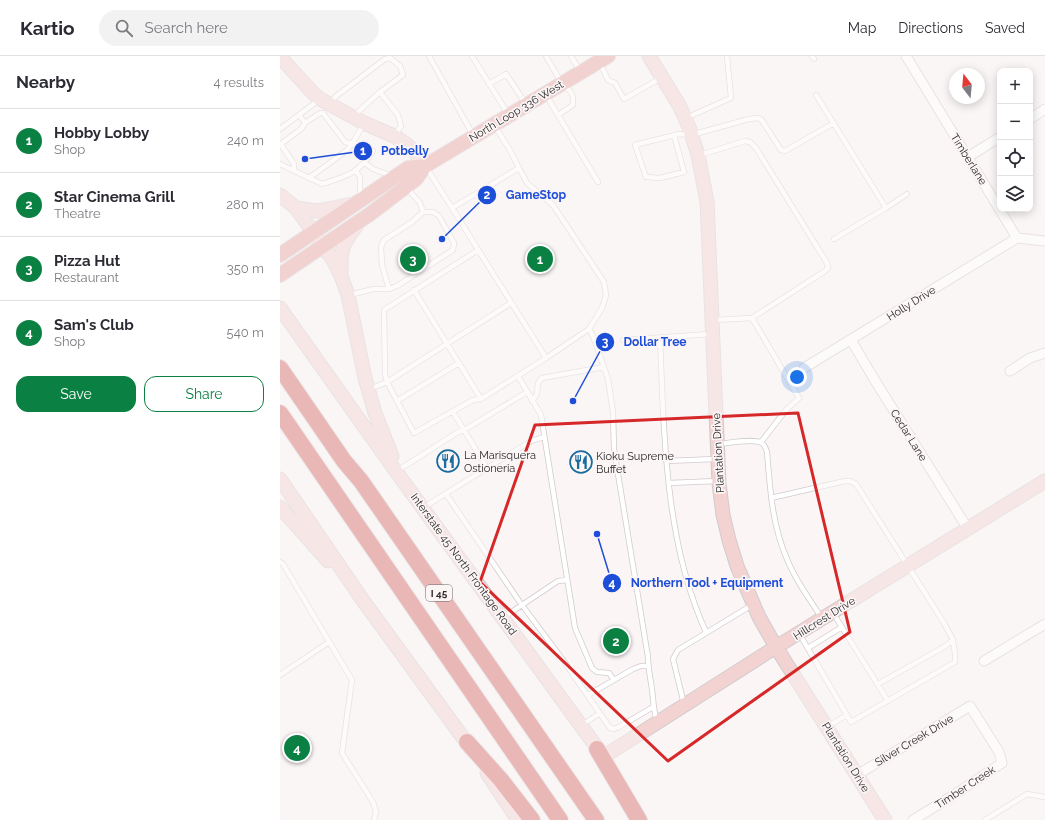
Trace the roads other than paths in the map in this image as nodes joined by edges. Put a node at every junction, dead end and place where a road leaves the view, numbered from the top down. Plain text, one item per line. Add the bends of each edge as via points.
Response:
1 (428, 56) edge
2 (472, 56) edge
3 (546, 56) edge
4 (571, 56) edge
5 (649, 56) edge
6 (727, 56) edge
7 (280, 57) edge
8 (390, 57) edge
9 (909, 57) edge
10 (603, 59) edge
11 (580, 72) junction
12 (663, 77) junction
13 (489, 84) junction
14 (562, 84) junction
15 (380, 92) junction
16 (545, 94) junction
17 (816, 95) dead end
18 (326, 102) junction
19 (526, 105) junction
20 (1045, 110) edge
21 (299, 115) junction
22 (558, 115) junction
23 (509, 116) junction
24 (1033, 117) edge
25 (685, 118) junction
26 (359, 120) junction
27 (305, 123) junction
28 (834, 123) junction
29 (494, 125) junction
30 (280, 129) edge
31 (674, 135) junction
32 (691, 135) junction
33 (394, 136) junction
34 (474, 136) junction
35 (997, 139) edge
36 (352, 144) junction
37 (698, 155) junction
38 (968, 157) junction
39 (365, 163) junction
40 (280, 164) edge
41 (425, 166) junction
42 (519, 168) junction
43 (294, 170) junction
44 (356, 171) junction
45 (394, 177) junction
46 (308, 178) junction
47 (598, 182) dead end
48 (405, 186) junction
49 (907, 194) dead end
50 (280, 195) edge
51 (356, 202) junction
52 (296, 208) junction
53 (452, 208) junction
54 (886, 208) junction
55 (423, 212) junction
56 (359, 221) junction
57 (313, 232) junction
58 (1017, 238) junction
59 (834, 239) dead end
60 (1045, 241) edge
61 (323, 246) junction
62 (478, 250) junction
63 (283, 253) edge
64 (280, 275) edge
65 (341, 276) junction
66 (389, 289) junction
67 (414, 290) junction
68 (348, 295) junction
69 (511, 303) junction
70 (280, 308) edge
71 (752, 318) junction
72 (712, 320) junction
73 (589, 329) junction
74 (713, 334) junction
75 (660, 338) junction
76 (623, 340) dead end
77 (851, 340) junction
78 (448, 344) junction
79 (1045, 353) edge
80 (546, 358) junction
81 (459, 363) junction
82 (604, 367) junction
83 (280, 368) edge
84 (804, 368) dead end
85 (1010, 371) dead end
86 (518, 376) junction
87 (387, 382) junction
88 (368, 390) junction
89 (527, 392) junction
90 (481, 399) junction
91 (532, 401) junction
92 (398, 402) junction
93 (453, 412) junction
94 (280, 413) edge
95 (464, 430) junction
96 (544, 436) junction
97 (761, 442) junction
98 (717, 444) junction
99 (718, 459) junction
100 (666, 460) junction
101 (487, 468) junction
102 (396, 471) junction
103 (280, 479) edge
104 (719, 481) junction
105 (1045, 481) edge
106 (669, 483) junction
107 (446, 494) junction
108 (771, 498) junction
109 (280, 507) edge
110 (423, 508) junction
111 (968, 529) junction
112 (280, 562) edge
113 (908, 566) junction
114 (567, 580) junction
115 (364, 602) junction
116 (521, 604) junction
117 (753, 604) junction
118 (827, 616) junction
119 (503, 618) junction
120 (1045, 624) edge
121 (842, 627) junction
122 (706, 632) junction
123 (799, 633) junction
124 (952, 640) junction
125 (329, 642) junction
126 (776, 647) junction
127 (808, 648) junction
128 (984, 661) dead end
129 (648, 666) junction
130 (280, 675) edge
131 (614, 680) junction
132 (878, 684) junction
133 (588, 696) junction
134 (888, 701) junction
135 (684, 705) junction
136 (970, 706) joint
137 (653, 707) junction
138 (600, 713) junction
139 (847, 715) junction
140 (658, 722) junction
141 (581, 726) junction
142 (827, 727) junction
143 (467, 742) junction
144 (600, 753) junction
145 (857, 775) junction
146 (1045, 797) edge
147 (374, 820) edge
148 (518, 820) edge
149 (532, 820) edge
150 (560, 820) edge
151 (596, 820) edge
152 (640, 820) edge
153 (647, 820) edge
154 (885, 820) edge
155 (913, 820) edge
156 (985, 820) edge

1 - 34 lane
2 - 13 lane
3 - 14 lane
4 - 11 lane
5 - 12 main road, Plantation Drive
6 - 25 lane via 731,98
7 - 18 main road via 313,93
8 - 15 lane via 400,66 403,75
8 - 18 lane
9 - 38 street, Timberlane
10 - 11 main road, North Loop 336 West
10 - 12 lane via 608,80 615,83 624,99
11 - 14 main road, North Loop 336 West
12 - 25 main road, Plantation Drive
13 - 19 lane via 506,74
13 - 23 lane
14 - 16 main road, North Loop 336 West
14 - 22 lane via 570,91 573,105
15 - 26 lane via 359,111
15 - 33 lane via 398,115 401,126
16 - 19 main road, North Loop 336 West
16 - 22 lane
17 - 28 lane
18 - 21 lane
18 - 26 main road
19 - 23 main road, North Loop 336 West
20 - 24 street
21 - 27 lane
21 - 30 lane
22 - 47 lane
23 - 29 main road, North Loop 336 West
25 - 32 main road, Plantation Drive
26 - 33 main road
26 - 36 lane
27 - 36 lane via 323,113 345,142
27 - 43 lane via 282,143 294,164
28 - 32 lane via 785,151 781,150 757,118
28 - 54 lane
29 - 34 main road, North Loop 336 West
29 - 42 lane
31 - 31 lane via 635,145 646,177 660,178 684,172
31 - 32 lane
32 - 37 main road, Plantation Drive
33 - 41 main road via 406,144
34 - 41 main road, North Loop 336 West
35 - 38 street
36 - 39 lane via 373,151
36 - 46 lane
37 - 71 lane via 745,141 750,142 828,263 825,272
37 - 72 main road, Plantation Drive via 707,202
38 - 58 street, Timberlane
39 - 44 lane
39 - 45 lane via 372,169
40 - 43 lane
41 - 45 main road, North Loop 336 West via 408,168
41 - 48 main road, North Loop 336 West via 416,179
41 - 53 lane
42 - 53 lane
42 - 73 lane via 527,183 553,205 604,282 606,295 602,308
43 - 46 lane
44 - 46 lane via 322,184
44 - 51 lane via 360,177
45 - 51 main road, North Loop 336 West
48 - 55 lane via 420,203
48 - 56 main road, North Loop 336 West
49 - 54 lane
50 - 52 main road
51 - 52 main road via 317,212
51 - 57 main road, North Loop 336 West
52 - 57 main road
53 - 62 lane
54 - 59 lane
55 - 66 lane via 384,240 381,247 382,265
55 - 66 lane via 433,212 439,216 454,243 453,250
56 - 61 main road, North Loop 336 West
56 - 65 main road via 342,247
57 - 61 main road
57 - 63 main road, North Loop 336 West
58 - 60 street
58 - 77 street, Holly Drive
61 - 64 main road, North Loop 336 West
61 - 65 main road
62 - 67 lane
62 - 69 lane
65 - 68 main road
66 - 68 lane via 373,289
67 - 78 lane
67 - 87 lane via 384,310
68 - 88 main road
69 - 78 lane
69 - 80 lane
70 - 102 main road, Interstate 45 North Frontage Road
71 - 72 lane
71 - 97 lane via 799,398
72 - 74 main road, Plantation Drive
73 - 80 lane
73 - 82 lane
74 - 75 lane
74 - 98 main road, Plantation Drive
75 - 76 lane
75 - 100 lane
77 - 84 street, Holly Drive
77 - 111 street, Cedar Lane
78 - 81 lane
78 - 87 lane
79 - 85 street via 1030,358
80 - 86 lane
81 - 90 lane
81 - 92 lane
82 - 91 lane via 542,378 538,382 537,394
82 - 129 lane via 608,379 614,449
83 - 151 highway, I 45 via 344,461 366,487
86 - 89 lane
86 - 90 lane
87 - 88 lane
87 - 92 lane
88 - 102 main road
89 - 91 lane
89 - 95 lane
90 - 93 lane via 473,400
91 - 96 lane via 541,415
92 - 93 lane via 414,433
93 - 95 lane
94 - 150 highway, I 45
95 - 101 lane
95 - 102 lane
96 - 101 lane via 531,441
96 - 114 lane
97 - 98 lane
97 - 108 lane via 767,452
98 - 99 main road, Plantation Drive
99 - 100 lane
99 - 104 main road, Plantation Drive
100 - 106 lane
101 - 107 lane
102 - 110 main road, Interstate 45 North Frontage Road
103 - 115 main road
104 - 106 lane
104 - 117 main road, Plantation Drive via 729,540
105 - 111 main road, Hillcrest Drive
106 - 122 lane via 679,550 687,582
107 - 110 lane
107 - 116 lane
108 - 113 lane via 850,481 856,484
108 - 118 lane via 778,533 794,574
109 - 115 main road
110 - 119 main road, Interstate 45 North Frontage Road
111 - 113 main road, Hillcrest Drive
112 - 125 lane
113 - 118 main road, Hillcrest Drive
113 - 124 lane
114 - 116 lane via 558,581
114 - 131 lane via 575,628 592,668 597,672 609,673
115 - 143 main road
116 - 119 lane
116 - 133 lane
117 - 122 lane
117 - 126 main road, Plantation Drive
118 - 121 lane
118 - 123 main road, Hillcrest Drive
119 - 141 main road, Interstate 45 North Frontage Road
120 - 128 street
121 - 127 lane
121 - 132 lane
122 - 135 lane via 678,650 673,659
123 - 126 main road, Hillcrest Drive
123 - 127 lane
124 - 132 lane
124 - 134 lane via 956,654 955,662
125 - 130 lane
125 - 147 lane via 352,680 342,753 373,802 376,812
126 - 135 main road, Hillcrest Drive
126 - 142 main road, Plantation Drive
127 - 139 lane
129 - 131 lane via 633,669
129 - 137 lane
131 - 133 lane
132 - 134 lane
133 - 138 lane
134 - 139 lane via 851,722
135 - 140 main road, Hillcrest Drive
136 - 145 street, Silver Creek Drive
136 - 155 street, Timber Creek via 999,752 1002,763
137 - 138 lane via 614,729 610,728
137 - 140 lane
138 - 141 lane
139 - 142 lane
140 - 144 main road, Hillcrest Drive
141 - 144 main road, Interstate 45 North Frontage Road
142 - 145 main road, Plantation Drive
143 - 148 main road
143 - 149 highway
144 - 152 highway
144 - 153 main road, Interstate 45 North Frontage Road
145 - 154 main road, Plantation Drive
146 - 156 lane via 1027,794

